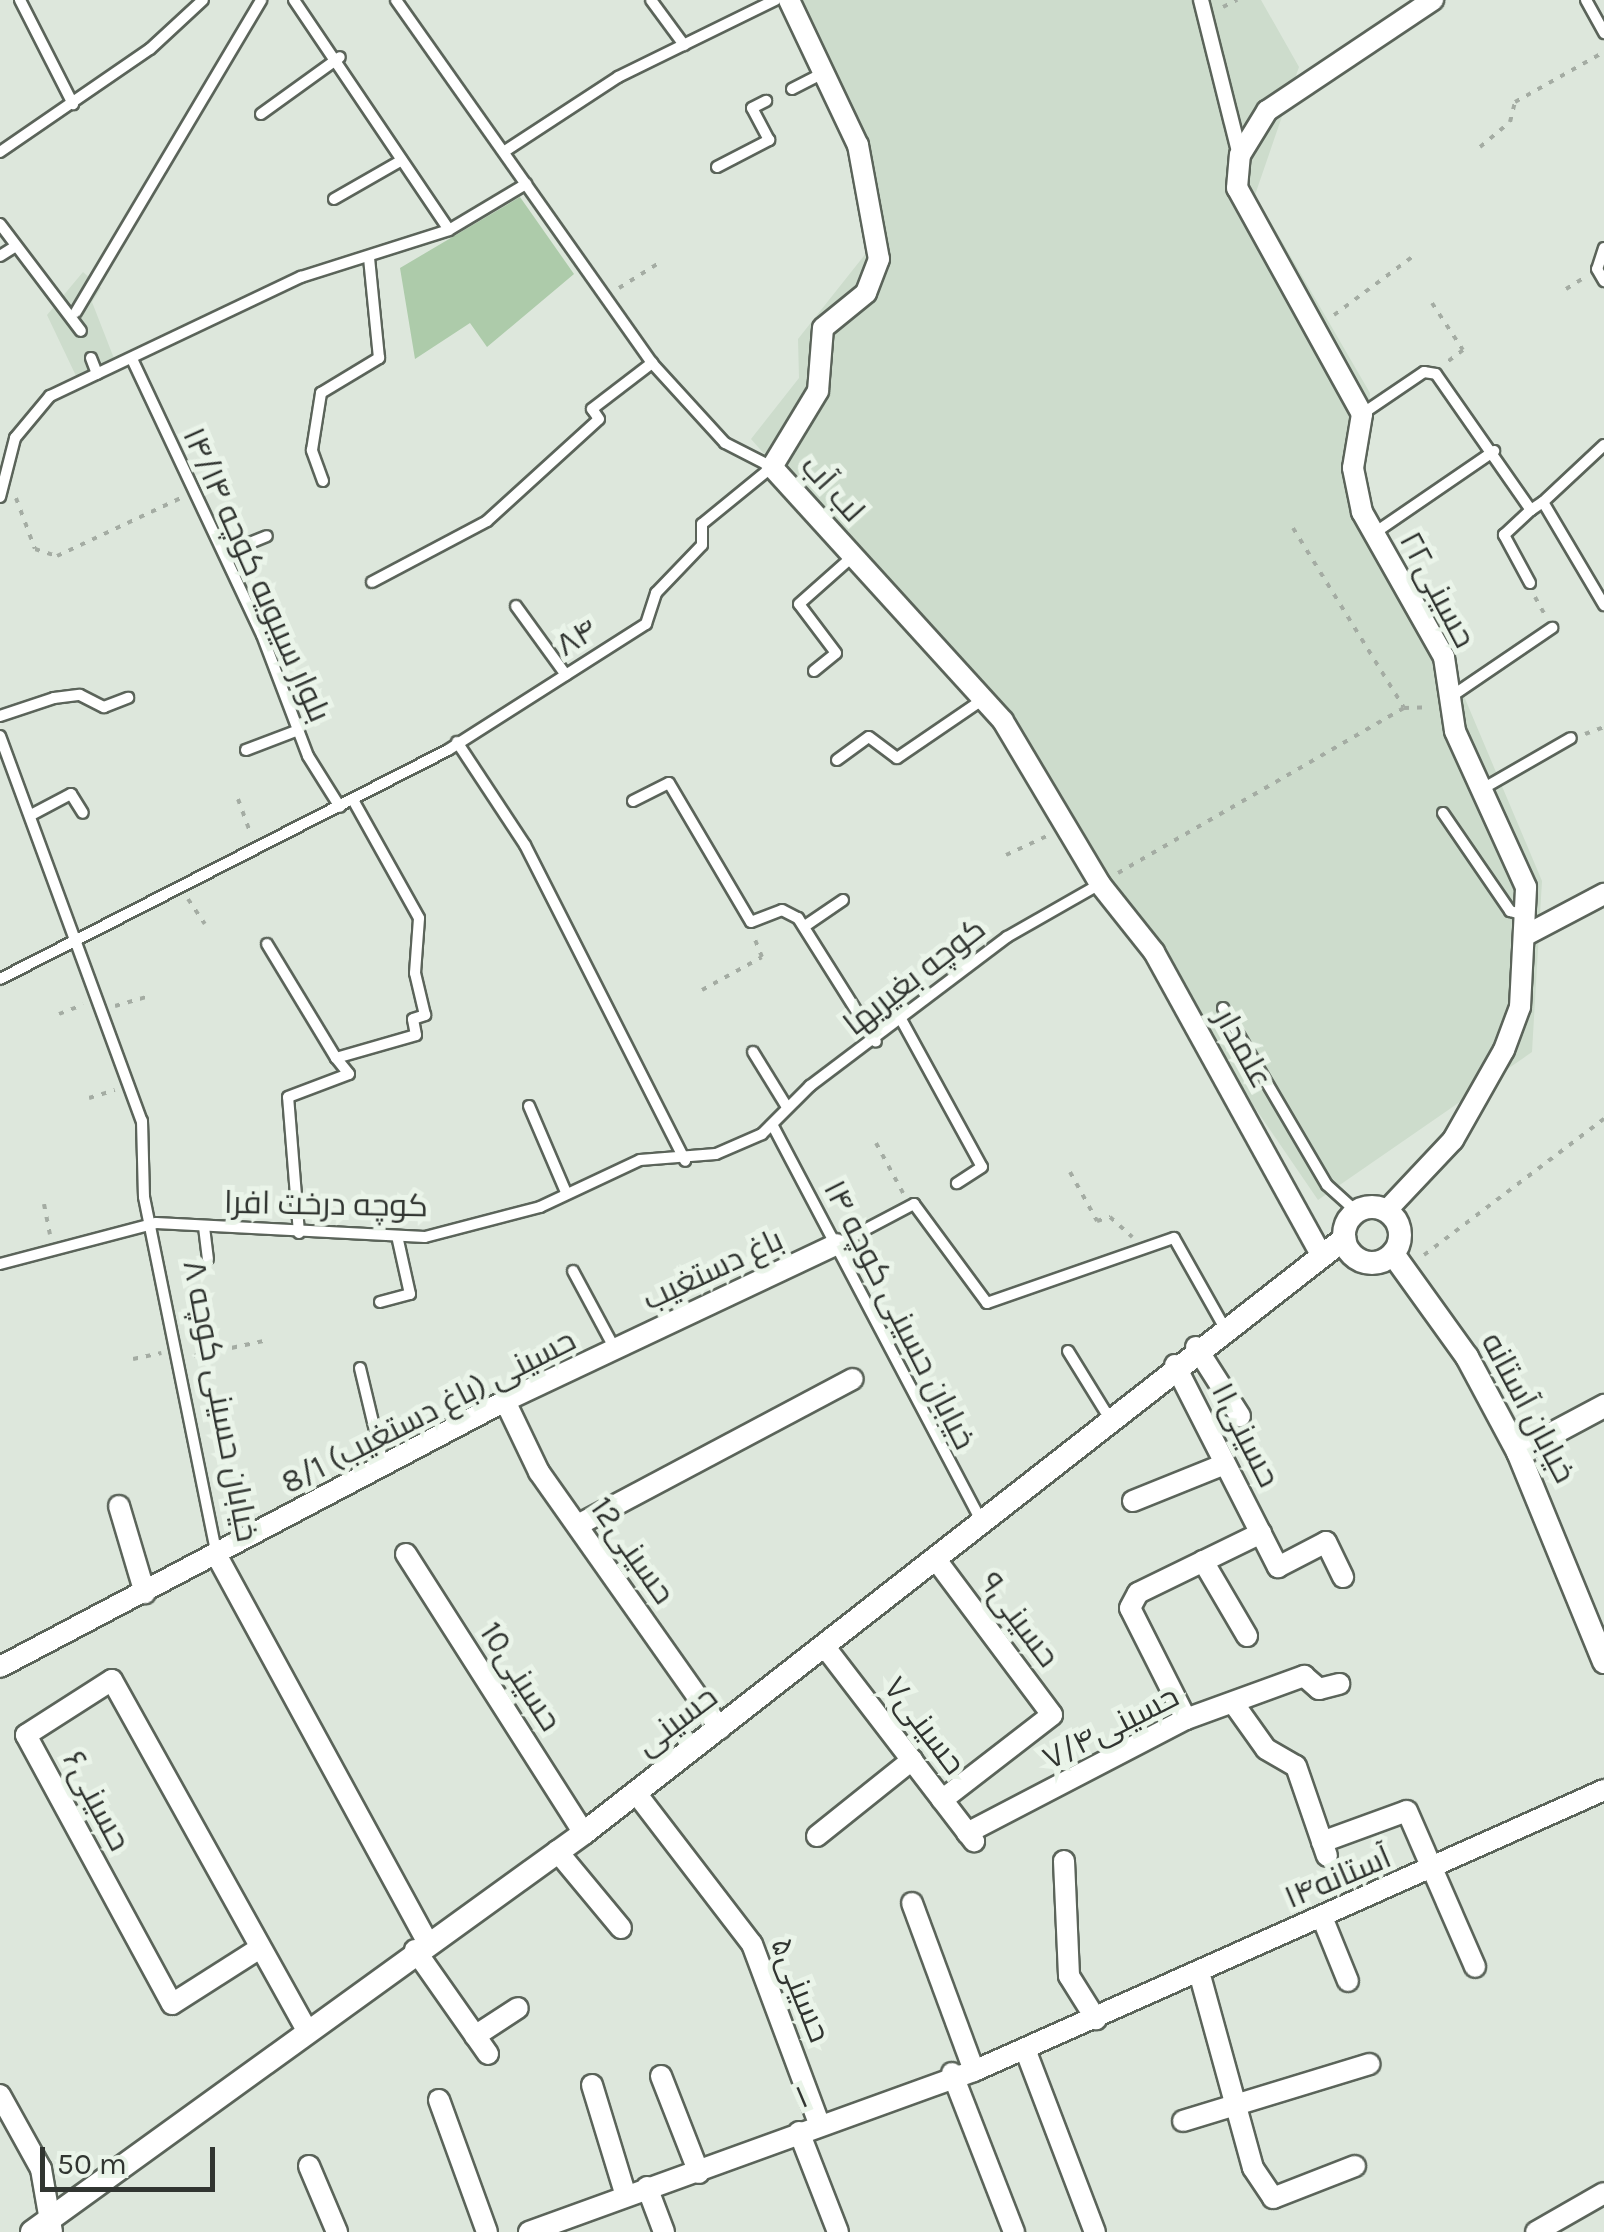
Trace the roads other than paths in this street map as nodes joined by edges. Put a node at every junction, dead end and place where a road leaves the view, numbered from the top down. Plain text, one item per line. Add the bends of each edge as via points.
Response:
1 (20, 0) edge
2 (203, 0) edge
3 (261, 0) edge
4 (294, 0) edge
5 (396, 0) edge
6 (651, 0) edge
7 (776, 0) edge
8 (788, 0) edge
9 (1201, 0) edge
10 (1433, 0) edge
11 (1586, 0) edge
12 (1604, 33) edge
13 (684, 44) junction
14 (340, 56) junction
15 (822, 74) junction
16 (792, 88) dead end
17 (766, 101) dead end
18 (73, 104) junction
19 (260, 114) dead end
20 (0, 152) edge
21 (505, 152) junction
22 (1240, 155) junction
23 (402, 160) junction
24 (717, 167) dead end
25 (526, 184) junction
26 (334, 199) dead end
27 (0, 224) edge
28 (448, 230) junction
29 (13, 248) junction
30 (1604, 248) edge
31 (0, 256) edge
32 (369, 258) junction
33 (1604, 281) edge
34 (76, 312) junction
35 (82, 331) dead end
36 (90, 358) dead end
37 (132, 359) junction
38 (652, 363) junction
39 (98, 374) junction
40 (1362, 414) junction
41 (1604, 444) edge
42 (1494, 450) junction
43 (772, 467) junction
44 (323, 482) dead end
45 (0, 496) edge
46 (1543, 502) junction
47 (1531, 510) junction
48 (1372, 534) junction
49 (266, 536) dead end
50 (224, 554) junction
51 (852, 556) junction
52 (372, 582) dead end
53 (1530, 583) road end
54 (516, 606) dead end
55 (1604, 606) edge
56 (1552, 628) road end
57 (814, 671) dead end
58 (566, 674) junction
59 (128, 698) dead end
60 (985, 698) junction
61 (1449, 702) junction
62 (0, 716) edge
63 (296, 731) junction
64 (0, 736) edge
65 (1571, 738) dead end
66 (457, 742) junction
67 (246, 750) dead end
68 (837, 760) dead end
69 (1484, 788) junction
70 (353, 800) junction
71 (633, 801) dead end
72 (340, 807) junction
73 (83, 813) dead end
74 (1443, 813) dead end
75 (33, 814) junction
76 (1100, 884) junction
77 (1604, 894) edge
78 (843, 900) dead end
79 (1528, 925) junction
80 (805, 926) junction
81 (72, 944) junction
82 (267, 944) dead end
83 (0, 980) edge
84 (1223, 1008) dead end
85 (902, 1021) junction
86 (876, 1042) junction
87 (753, 1052) dead end
88 (336, 1058) junction
89 (529, 1106) dead end
90 (787, 1107) junction
91 (773, 1126) junction
92 (685, 1160) junction
93 (957, 1183) dead end
94 (565, 1190) junction
95 (1386, 1210) junction
96 (1356, 1211) junction
97 (156, 1223) junction
98 (204, 1227) junction
99 (298, 1234) junction
100 (398, 1236) junction
101 (1344, 1239) junction
102 (837, 1244) junction
103 (1320, 1253) junction
104 (208, 1259) dead end
105 (1400, 1261) junction
106 (0, 1264) edge
107 (573, 1271) dead end
108 (380, 1302) dead end
109 (1223, 1326) junction
110 (1196, 1347) junction
111 (615, 1350) junction
112 (1068, 1351) dead end
113 (1175, 1365) junction
114 (360, 1368) dead end
115 (854, 1379) dead end
116 (504, 1401) junction
117 (1604, 1406) edge
118 (1240, 1416) dead end
119 (1110, 1419) junction
120 (1518, 1452) junction
121 (1225, 1464) junction
122 (384, 1468) junction
123 (1133, 1501) dead end
124 (120, 1506) dead end
125 (578, 1525) junction
126 (984, 1525) junction
127 (1261, 1533) junction
128 (406, 1554) dead end
129 (217, 1556) junction
130 (937, 1560) junction
131 (1203, 1561) junction
132 (1343, 1577) dead end
133 (145, 1593) junction
134 (1247, 1636) dead end
135 (825, 1647) junction
136 (1604, 1662) edge
137 (0, 1667) edge
138 (1339, 1684) dead end
139 (1234, 1704) junction
140 (1186, 1719) junction
141 (720, 1730) junction
142 (912, 1760) junction
143 (1604, 1790) edge
144 (636, 1793) junction
145 (942, 1800) junction
146 (584, 1833) junction
147 (816, 1836) dead end
148 (971, 1838) joint
149 (557, 1852) junction
150 (1064, 1860) dead end
151 (1437, 1868) junction
152 (912, 1902) dead end
153 (1322, 1917) junction
154 (621, 1928) dead end
155 (421, 1945) junction
156 (260, 1948) junction
157 (1475, 1967) dead end
158 (1199, 1972) junction
159 (1348, 1981) dead end
160 (518, 2008) dead end
161 (1096, 2019) junction
162 (308, 2032) junction
163 (476, 2036) junction
164 (1025, 2049) junction
165 (488, 2054) dead end
166 (1370, 2064) dead end
167 (974, 2071) junction
168 (952, 2073) junction
169 (662, 2076) dead end
170 (592, 2085) dead end
171 (0, 2095) edge
172 (439, 2100) dead end
173 (1241, 2104) junction
174 (1184, 2121) dead end
175 (819, 2123) junction
176 (799, 2132) junction
177 (309, 2166) dead end
178 (1355, 2166) dead end
179 (699, 2173) junction
180 (647, 2188) junction
181 (1604, 2192) edge
182 (626, 2196) junction
183 (43, 2229) edge
184 (337, 2232) edge
185 (487, 2232) edge
186 (530, 2232) edge
187 (664, 2232) edge
188 (838, 2232) edge
189 (1014, 2232) edge
190 (1095, 2232) edge
191 (1536, 2232) edge

1 - 18 lane
2 - 18 lane
3 - 34 lane
4 - 14 lane
5 - 21 lane, لب آب
6 - 13 lane
7 - 13 lane
8 - 15 street
9 - 22 street
10 - 22 street via 1296,86
11 - 12 lane
13 - 21 lane
14 - 19 lane
14 - 23 lane
15 - 16 lane
15 - 43 street via 858,145 879,260 866,293 823,328 818,392
17 - 24 lane via 752,108 769,140
18 - 20 lane
21 - 25 lane, لب آب
22 - 40 street via 1248,214
23 - 26 lane
23 - 28 lane
25 - 28 lane
25 - 38 lane, لب آب
27 - 29 lane
28 - 32 lane
29 - 31 lane
29 - 34 lane
30 - 33 lane via 1597,269
32 - 37 lane via 302,277
32 - 44 lane via 379,358 321,393 312,450
34 - 35 lane
36 - 39 lane
37 - 39 lane
37 - 50 lane, بلوار سیبویه کوچه ۱۴/۱۴
38 - 43 lane, لب آب via 725,443
38 - 52 lane via 592,409 599,419 487,521
39 - 45 lane via 26,419
40 - 42 lane via 1424,372 1436,374
40 - 48 street, حسینی۲۲ via 1353,468
41 - 46 lane
42 - 47 lane
42 - 48 lane
43 - 51 street, لب آب
43 - 58 lane, ۸۴ via 702,524 702,545 656,593 646,624
46 - 47 lane
46 - 55 lane
47 - 53 lane via 1504,535
48 - 61 street, حسینی۲۲ via 1444,657
49 - 50 lane
50 - 63 lane, بلوار سیبویه کوچه ۱۴/۱۴
51 - 57 lane via 799,604 836,653
51 - 60 street, لب آب
54 - 58 lane
56 - 61 lane
58 - 66 lane, ۸۴
59 - 62 lane via 104,707 80,694
60 - 68 lane via 897,758 869,737
60 - 76 street, لب آب
61 - 69 street, حسینی۲۲
63 - 67 lane
63 - 72 lane, بلوار سیبویه کوچه ۱۴/۱۴
64 - 75 lane
65 - 69 lane
66 - 70 lane, ۸۴
66 - 92 lane via 525,845
69 - 79 street, حسینی۲۲ via 1520,857
70 - 72 lane, ۸۴
70 - 88 lane via 419,918 414,974 424,1015 413,1020 416,1035
71 - 80 lane via 669,782 751,922 782,910
72 - 81 lane, ۸۴ via 254,843 183,892
73 - 75 lane via 71,794
74 - 79 lane via 1510,911
75 - 81 lane
76 - 85 lane, کوچه بغیریها via 1007,937
76 - 103 street, علمدار via 1154,952
77 - 79 street
78 - 80 lane
79 - 95 street, حسینی۲۲ via 1520,1008 1482,1095
80 - 86 lane
81 - 83 lane
81 - 97 lane via 142,1121 144,1197
82 - 88 lane
84 - 96 lane via 1327,1185
85 - 86 lane, کوچه بغیریها
85 - 93 lane via 982,1167
86 - 90 lane, کوچه بغیریها
87 - 90 lane
88 - 99 lane via 349,1074 288,1097
89 - 94 lane
90 - 91 lane, کوچه بغیریها
91 - 92 lane, کوچه درخت افرا
91 - 102 lane, خیابان حسینی کوچه ۱۴
92 - 94 lane, کوچه درخت افرا via 640,1160
94 - 100 lane, کوچه درخت افرا via 540,1207
95 - 96 street
95 - 105 street via 1399,1226
96 - 101 street
97 - 98 lane, کوچه درخت افرا
97 - 106 lane, خیابان حسینی کوچه ۸
97 - 129 lane, خیابان حسینی کوچه ۸
98 - 99 lane, کوچه درخت افرا
98 - 104 lane
99 - 100 lane, کوچه درخت افرا
100 - 108 lane via 410,1294
101 - 103 street, حسینی
101 - 105 street via 1359,1260
102 - 109 lane via 912,1205 987,1303 1174,1238
102 - 111 street, باغ دستغیب
102 - 126 lane, خیابان حسینی کوچه ۱۴
103 - 109 street, حسینی
105 - 120 street, خیابان آستانه
107 - 111 lane
109 - 110 street, حسینی
110 - 113 street, حسینی
110 - 118 street
111 - 116 street, 8/1 حسینی (باغ دستغیب)
112 - 119 lane
113 - 119 street, حسینی
113 - 121 street, حسینی۱۱
114 - 122 lane
115 - 125 street
116 - 122 street, 8/1 حسینی (باغ دستغیب)
116 - 125 street, حسینی12
117 - 120 street
119 - 126 street, حسینی
120 - 136 street, خیابان آستانه
121 - 123 street
121 - 127 street, حسینی۱۱
122 - 129 street, 8/1 حسینی (باغ دستغیب)
124 - 133 street
125 - 141 street, حسینی12
126 - 130 street, حسینی
127 - 131 street
127 - 132 street, حسینی۱۱ via 1278,1567 1326,1542
128 - 146 street, حسینی10
129 - 133 street, 8/1 حسینی (باغ دستغیب)
129 - 155 street, خیابان حسینی کوچه ۸
130 - 135 street, حسینی
130 - 145 street, حسینی۹ via 1052,1715
131 - 134 street
131 - 140 street via 1138,1593 1130,1608
133 - 137 street, 8/1 حسینی (باغ دستغیب)
135 - 141 street, حسینی
135 - 142 street, حسینی۷
138 - 139 street, حسینی۷/۴ via 1319,1689 1304,1676
139 - 140 street, حسینی۷/۴
139 - 151 street via 1266,1749 1296,1766 1325,1849 1407,1811
140 - 148 street, حسینی۷/۴
141 - 144 street, حسینی
142 - 145 street, حسینی۷
142 - 147 street
143 - 151 street, آستانه۱۴
144 - 146 street, حسینی
144 - 175 street, حسینی۵ via 752,1944
145 - 148 street, حسینی۷
146 - 149 street, حسینی
149 - 154 street
149 - 155 street, حسینی
150 - 161 street via 1069,1976
151 - 153 street, آستانه۱۴
151 - 157 street
152 - 167 street
153 - 158 street, آستانه۱۴
153 - 159 street
155 - 162 street, حسینی
155 - 163 street, خیابان حسینی کوچه ۸
156 - 156 street, حسینی۶ via 112,1680 26,1736 172,2004
156 - 162 street, حسینی۶
158 - 161 street, آستانه۱۴
158 - 173 street
160 - 163 street
161 - 164 street, ۱
162 - 183 street, حسینی
163 - 165 street, خیابان حسینی کوچه ۸
164 - 167 street, ۱
164 - 190 street
166 - 173 street
167 - 168 street, ۱
168 - 175 street, ۱
168 - 189 street
169 - 179 street
170 - 182 street
171 - 183 street via 41,2168
172 - 185 street
173 - 174 street
173 - 178 street via 1253,2168 1273,2198
175 - 176 street, ۱
176 - 179 street, ۱
176 - 188 street
177 - 184 street
179 - 180 street, ۱
180 - 182 street, ۱
180 - 187 street
181 - 191 street
182 - 186 street, ۱

